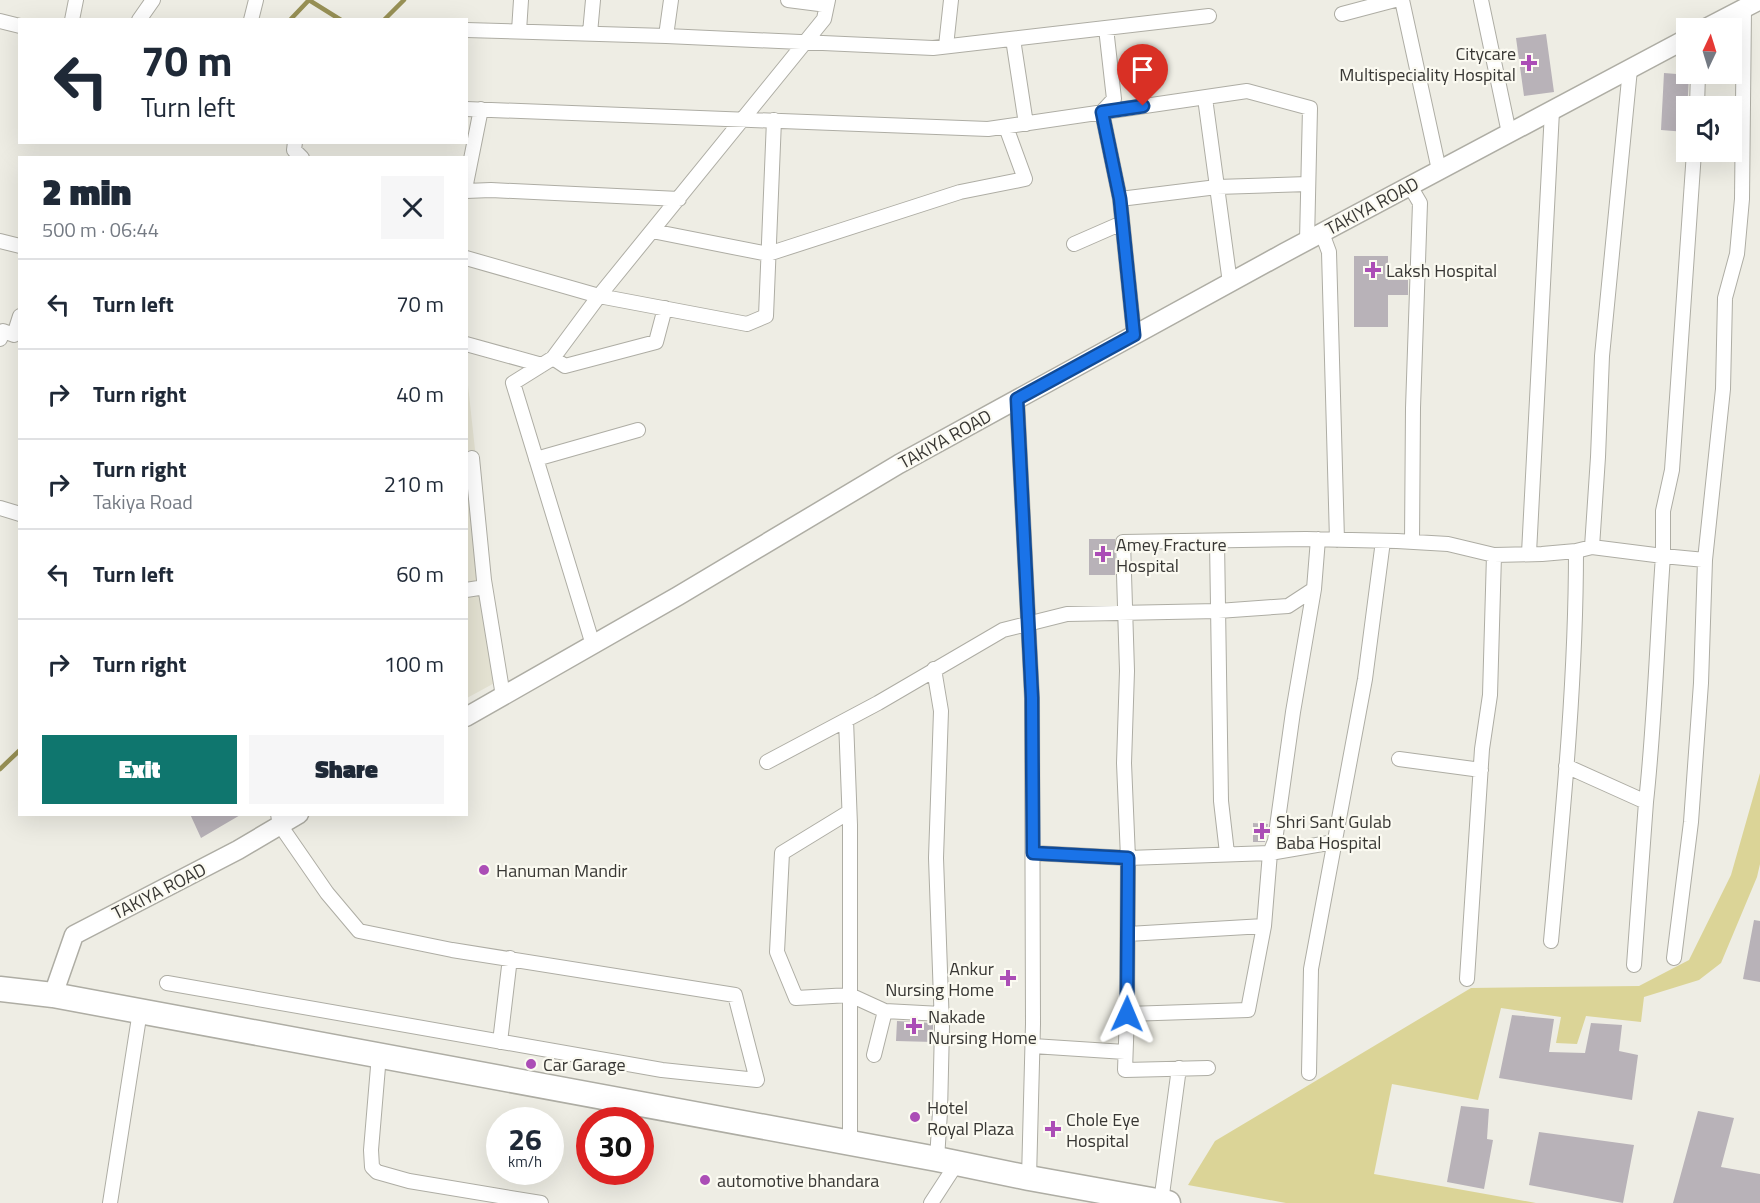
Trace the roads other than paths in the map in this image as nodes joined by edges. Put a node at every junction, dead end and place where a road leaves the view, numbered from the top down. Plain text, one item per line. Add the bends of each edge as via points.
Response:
1 (76, 0) edge
2 (153, 0) edge
3 (256, 0) edge
4 (521, 0) edge
5 (593, 0) edge
6 (671, 0) edge
7 (788, 0) edge
8 (951, 0) edge
9 (1395, 0) edge
10 (1402, 0) edge
11 (1481, 0) edge
12 (827, 3) edge
13 (1752, 4) edge
14 (1342, 14) dead end
15 (1209, 16) dead end
16 (72, 18) edge
17 (140, 18) edge
18 (252, 18) edge
19 (1726, 18) edge
20 (0, 21) edge
21 (18, 26) edge
22 (1106, 28) junction
23 (468, 30) edge
24 (519, 31) junction
25 (590, 33) junction
26 (666, 36) junction
27 (1013, 39) junction
28 (805, 42) junction
29 (1676, 44) edge
30 (946, 46) junction
31 (1630, 69) junction
32 (1205, 98) junction
33 (474, 109) edge
34 (1552, 111) junction
35 (1102, 112) junction
36 (744, 119) junction
37 (774, 120) junction
38 (1026, 124) junction
39 (1006, 127) junction
40 (1509, 133) junction
41 (1693, 162) edge
42 (468, 165) edge
43 (1439, 170) junction
44 (1308, 184) junction
45 (1410, 186) junction
46 (1217, 187) junction
47 (468, 191) edge
48 (679, 199) junction
49 (1120, 199) junction
50 (1122, 223) junction
51 (652, 231) junction
52 (1314, 237) junction
53 (0, 241) edge
54 (1074, 244) dead end
55 (18, 246) edge
56 (768, 254) junction
57 (468, 259) edge
58 (1230, 283) junction
59 (599, 296) junction
60 (666, 308) junction
61 (18, 322) edge
62 (1134, 335) junction
63 (0, 339) edge
64 (468, 345) edge
65 (548, 362) junction
66 (1017, 399) junction
67 (638, 430) dead end
68 (472, 458) dead end
69 (536, 459) junction
70 (0, 508) edge
71 (18, 513) edge
72 (1318, 539) junction
73 (1337, 540) junction
74 (1216, 541) junction
75 (1383, 541) junction
76 (1412, 542) junction
77 (1592, 548) junction
78 (1576, 551) junction
79 (1530, 554) junction
80 (1494, 555) junction
81 (1664, 556) junction
82 (1705, 560) junction
83 (485, 587) junction
84 (1314, 589) junction
85 (468, 590) edge
86 (1218, 611) junction
87 (1125, 612) junction
88 (1028, 624) junction
89 (593, 645) junction
90 (934, 669) junction
91 (503, 696) junction
92 (468, 716) edge
93 (846, 720) junction
94 (1399, 759) dead end
95 (767, 762) dead end
96 (1566, 766) junction
97 (1481, 770) junction
98 (1646, 802) junction
99 (849, 812) junction
100 (279, 820) edge
101 (1334, 842) junction
102 (1270, 852) junction
103 (1033, 853) junction
104 (1227, 853) junction
105 (1128, 858) junction
106 (1264, 926) junction
107 (1128, 934) junction
108 (1551, 941) dead end
109 (510, 958) junction
110 (1674, 958) dead end
111 (1634, 965) dead end
112 (1467, 979) dead end
113 (167, 983) dead end
114 (0, 989) edge
115 (53, 995) junction
116 (850, 995) junction
117 (140, 1011) junction
118 (885, 1011) junction
119 (941, 1014) junction
120 (1127, 1014) junction
121 (500, 1042) junction
122 (1033, 1046) junction
123 (1125, 1052) junction
124 (379, 1055) junction
125 (874, 1055) dead end
126 (1179, 1068) junction
127 (1208, 1068) dead end
128 (1309, 1072) dead end
129 (850, 1144) junction
130 (947, 1161) junction
131 (1029, 1178) junction
132 (1078, 1195) edge
133 (1165, 1202) edge
134 (110, 1203) edge
135 (541, 1203) edge
136 (932, 1203) edge

1 - 16 street
2 - 17 street
3 - 18 street
4 - 24 street
5 - 25 street
6 - 26 street
7 - 12 street
8 - 30 street
9 - 14 street
10 - 43 street
11 - 40 street
12 - 28 street via 824,19
13 - 19 main road
13 - 82 street via 1742,199 1737,254 1725,298 1723,389
15 - 22 street
20 - 21 street
22 - 27 street
22 - 35 street via 1113,99
23 - 24 street
24 - 25 street
25 - 26 street
26 - 28 street
27 - 30 street
27 - 38 street
28 - 30 street
28 - 36 street
29 - 31 main road, TAKIYA ROAD
31 - 34 main road, TAKIYA ROAD
31 - 77 street via 1602,356
32 - 35 street
32 - 44 street via 1247,91 1310,108
32 - 46 street
33 - 36 street
33 - 42 street
34 - 40 main road, TAKIYA ROAD
34 - 79 street
35 - 38 street
35 - 49 street
36 - 37 street
36 - 48 street
37 - 39 street
37 - 56 street
38 - 39 street
39 - 56 street via 1025,179 960,192
40 - 43 main road, TAKIYA ROAD
41 - 81 street via 1672,470 1663,511
43 - 45 main road, TAKIYA ROAD
44 - 46 street
44 - 52 street
45 - 52 main road, TAKIYA ROAD
45 - 76 street via 1420,203
46 - 49 street
46 - 58 street
47 - 48 street
48 - 51 street
49 - 50 street
50 - 54 street
50 - 62 street
51 - 56 street
51 - 59 street
52 - 58 main road, TAKIYA ROAD
52 - 73 street via 1329,252
53 - 55 street
56 - 60 street via 766,316 747,324
57 - 59 street
58 - 62 main road, TAKIYA ROAD
59 - 60 street
59 - 65 street
60 - 65 street via 656,342 565,366
61 - 63 street via 14,335 3,331
62 - 66 main road, TAKIYA ROAD
64 - 65 street
65 - 69 street via 513,383
66 - 88 street
66 - 89 main road, TAKIYA ROAD
67 - 69 street
68 - 83 street
69 - 89 street
70 - 71 street
72 - 73 street
72 - 74 street
72 - 84 street
73 - 75 street
74 - 86 street
74 - 87 street via 1123,542
75 - 76 street
75 - 101 street via 1365,679
76 - 80 street via 1448,544
77 - 78 street
77 - 81 street
78 - 79 street
78 - 96 street via 1576,625
79 - 80 street
80 - 97 street via 1490,695
81 - 82 street
81 - 98 street
82 - 110 street via 1692,799
83 - 85 street
83 - 91 street
84 - 86 street via 1288,606
84 - 102 street via 1275,842
86 - 87 street
86 - 104 street via 1221,801
87 - 88 street via 1067,614
87 - 105 street
88 - 90 street via 1004,630
88 - 103 street
89 - 91 main road, TAKIYA ROAD
90 - 93 street
90 - 119 street via 940,711 936,858
91 - 92 main road, TAKIYA ROAD
93 - 95 street
93 - 99 street
94 - 97 street
96 - 98 street
96 - 108 street
97 - 112 street
98 - 111 street
99 - 116 street
99 - 116 street via 782,853 777,952 796,998
100 - 109 street via 327,893 359,931
100 - 115 main road, TAKIYA ROAD via 238,850 74,935
101 - 102 street
101 - 128 street via 1311,969
102 - 104 street
102 - 106 street
103 - 105 street
103 - 122 street
104 - 105 street
105 - 107 street
106 - 107 street
106 - 120 street via 1248,1010
107 - 120 street
109 - 121 street
109 - 121 street via 735,995 758,1080 662,1070
113 - 121 street
114 - 115 highway
115 - 117 highway
116 - 118 street
116 - 129 street
117 - 124 highway
117 - 134 street
118 - 119 street
118 - 125 street
119 - 130 street via 940,1112
120 - 123 street
122 - 123 street
122 - 131 street
123 - 126 street via 1125,1070
124 - 129 highway
124 - 135 street via 371,1150 372,1167 377,1172
126 - 127 street
126 - 133 street
129 - 130 highway
130 - 131 highway
130 - 136 street
131 - 132 highway
132 - 133 highway

